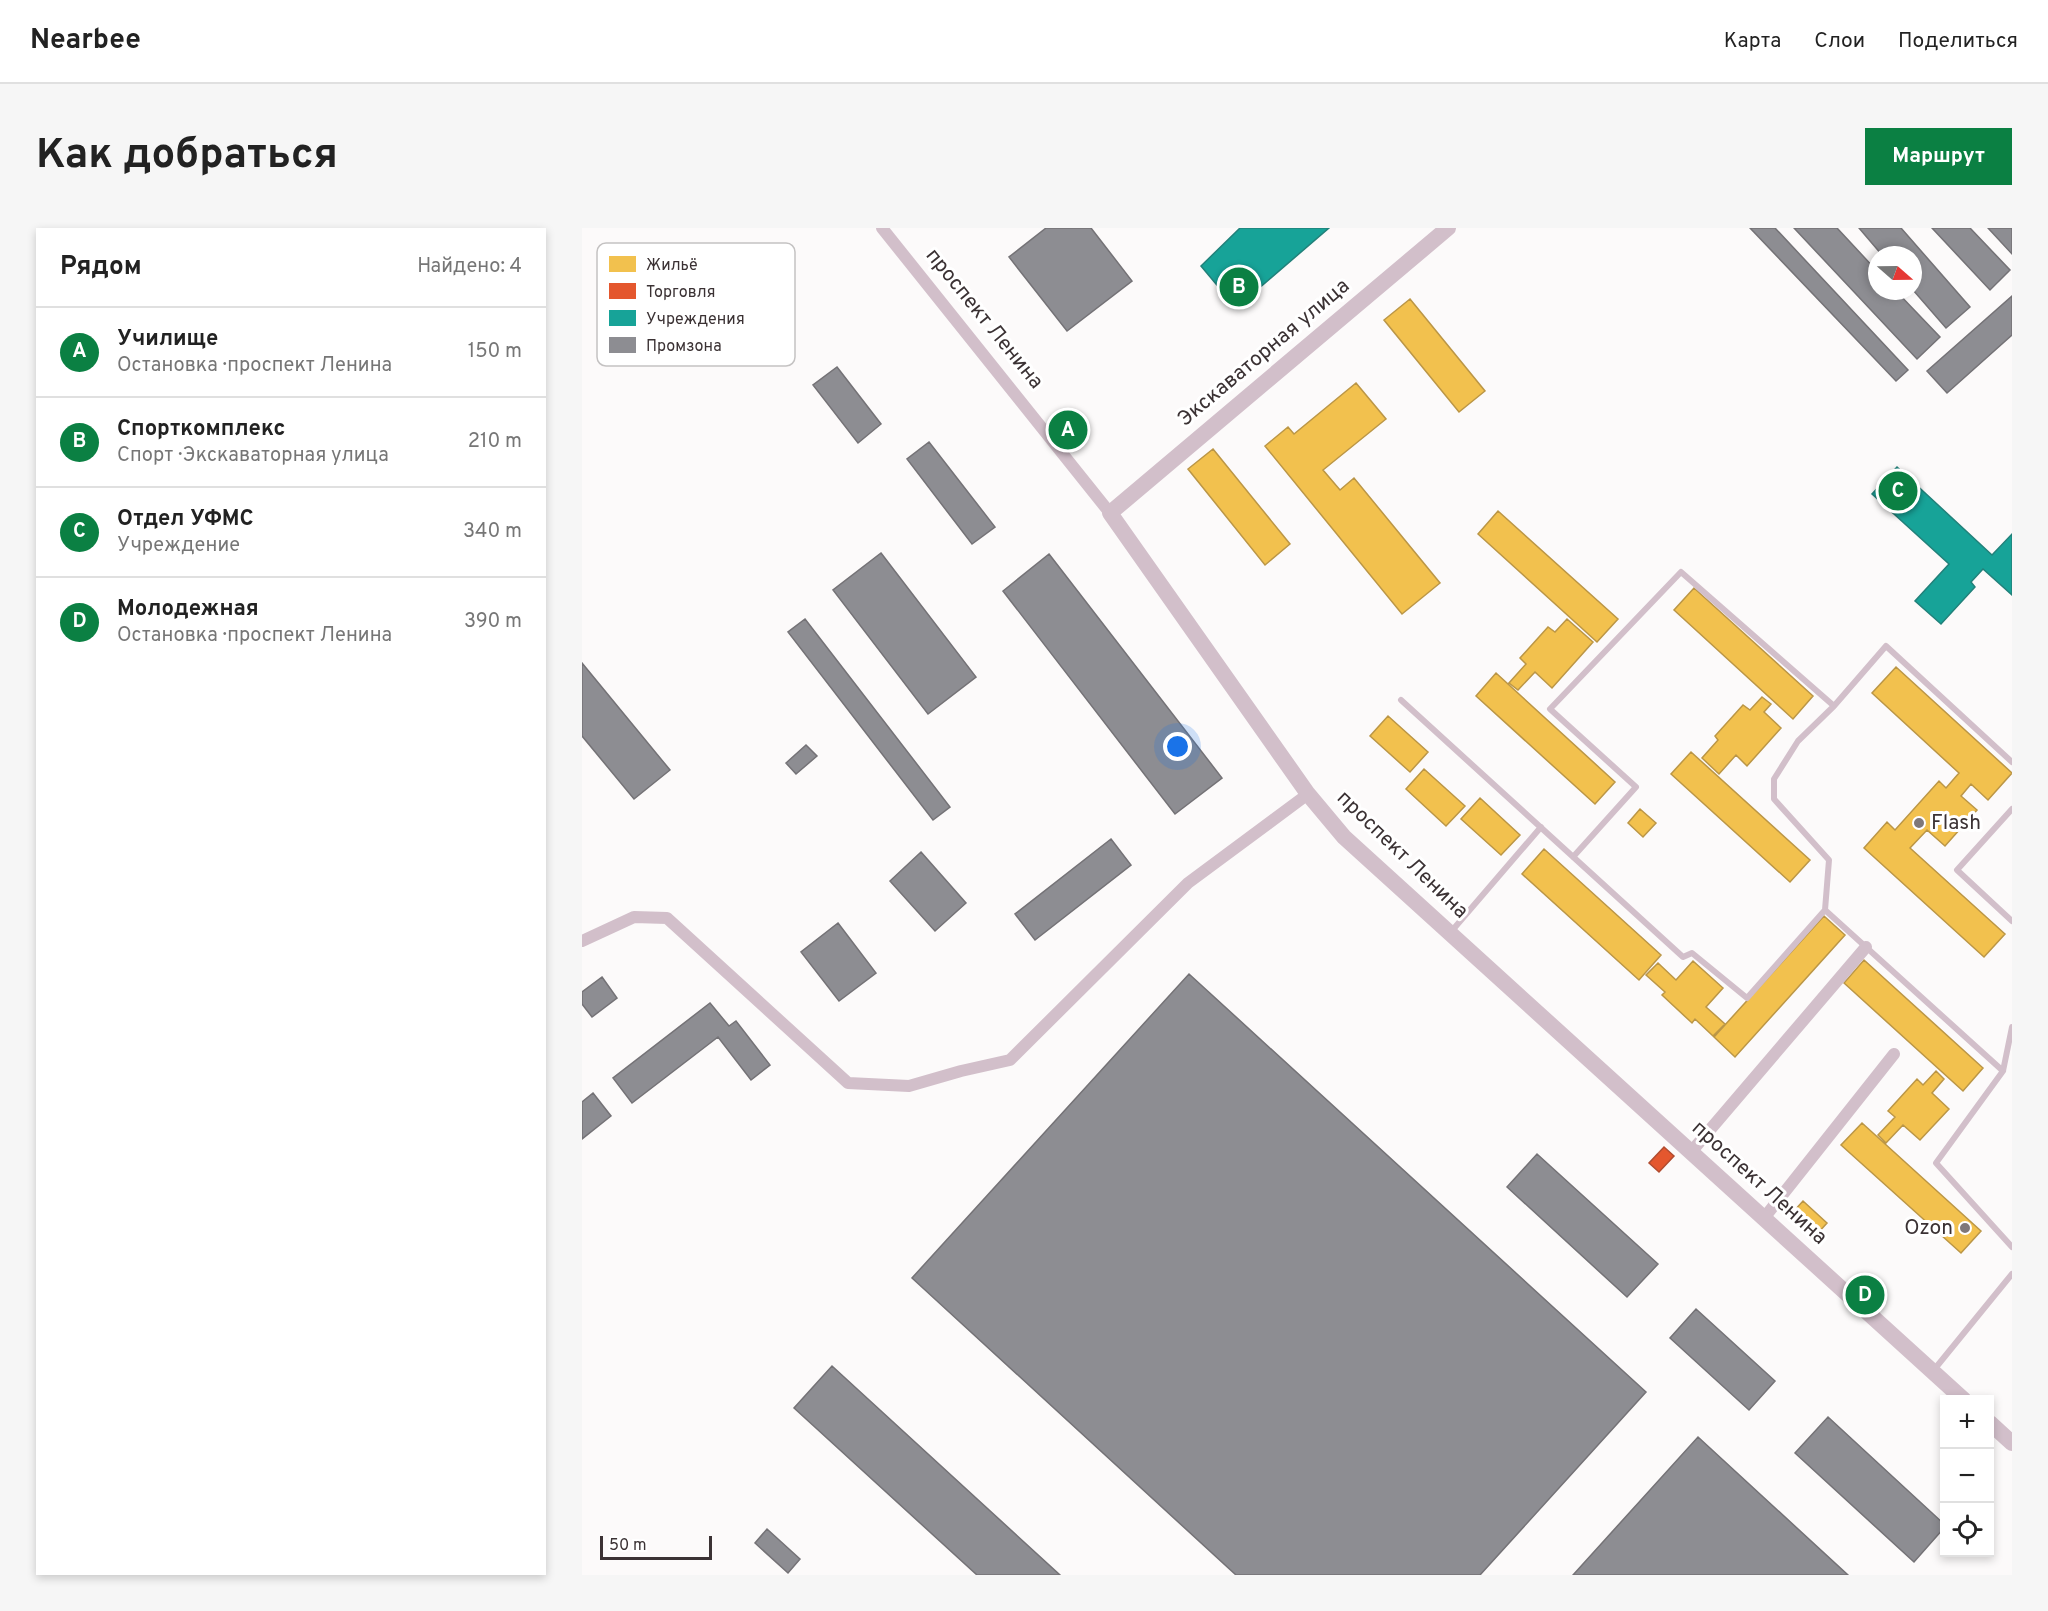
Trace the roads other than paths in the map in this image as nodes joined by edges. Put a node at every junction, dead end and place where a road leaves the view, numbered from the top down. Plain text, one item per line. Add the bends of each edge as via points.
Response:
1 (882, 228) edge
2 (1448, 228) edge
3 (1110, 513) junction
4 (1401, 700) dead end
5 (1834, 706) junction
6 (2011, 760) edge
7 (1308, 794) junction
8 (2012, 809) edge
9 (1541, 827) junction
10 (1573, 857) junction
11 (1825, 910) junction
12 (2012, 921) edge
13 (1450, 933) junction
14 (582, 941) edge
15 (1866, 947) junction
16 (2012, 1027) edge
17 (1894, 1054) dead end
18 (2003, 1071) junction
19 (1691, 1152) junction
20 (1764, 1218) junction
21 (2012, 1247) edge
22 (2012, 1274) edge
23 (1933, 1371) junction
24 (1959, 1395) edge
25 (1994, 1427) edge
26 (2012, 1443) edge

1 - 3 street, проспект Ленина
2 - 3 street, Экскаваторная улица
3 - 7 street, проспект Ленина
4 - 9 lane
5 - 6 lane via 1886,646
5 - 10 lane via 1681,572 1550,709 1636,787
5 - 11 lane via 1798,741 1774,779 1774,799 1828,860
7 - 13 street, проспект Ленина via 1344,837
7 - 14 street via 1188,883 1010,1060 909,1086 848,1083 667,918 634,917
8 - 12 lane via 1957,870
9 - 10 lane
9 - 13 lane
10 - 11 lane via 1683,957 1692,953 1747,998
11 - 15 lane
13 - 19 street, проспект Ленина
15 - 18 lane
15 - 19 street
16 - 18 lane
17 - 20 street
18 - 21 lane via 1936,1163
19 - 20 street, проспект Ленина
20 - 23 street, проспект Ленина
22 - 23 lane
23 - 24 street, проспект Ленина
25 - 26 street

